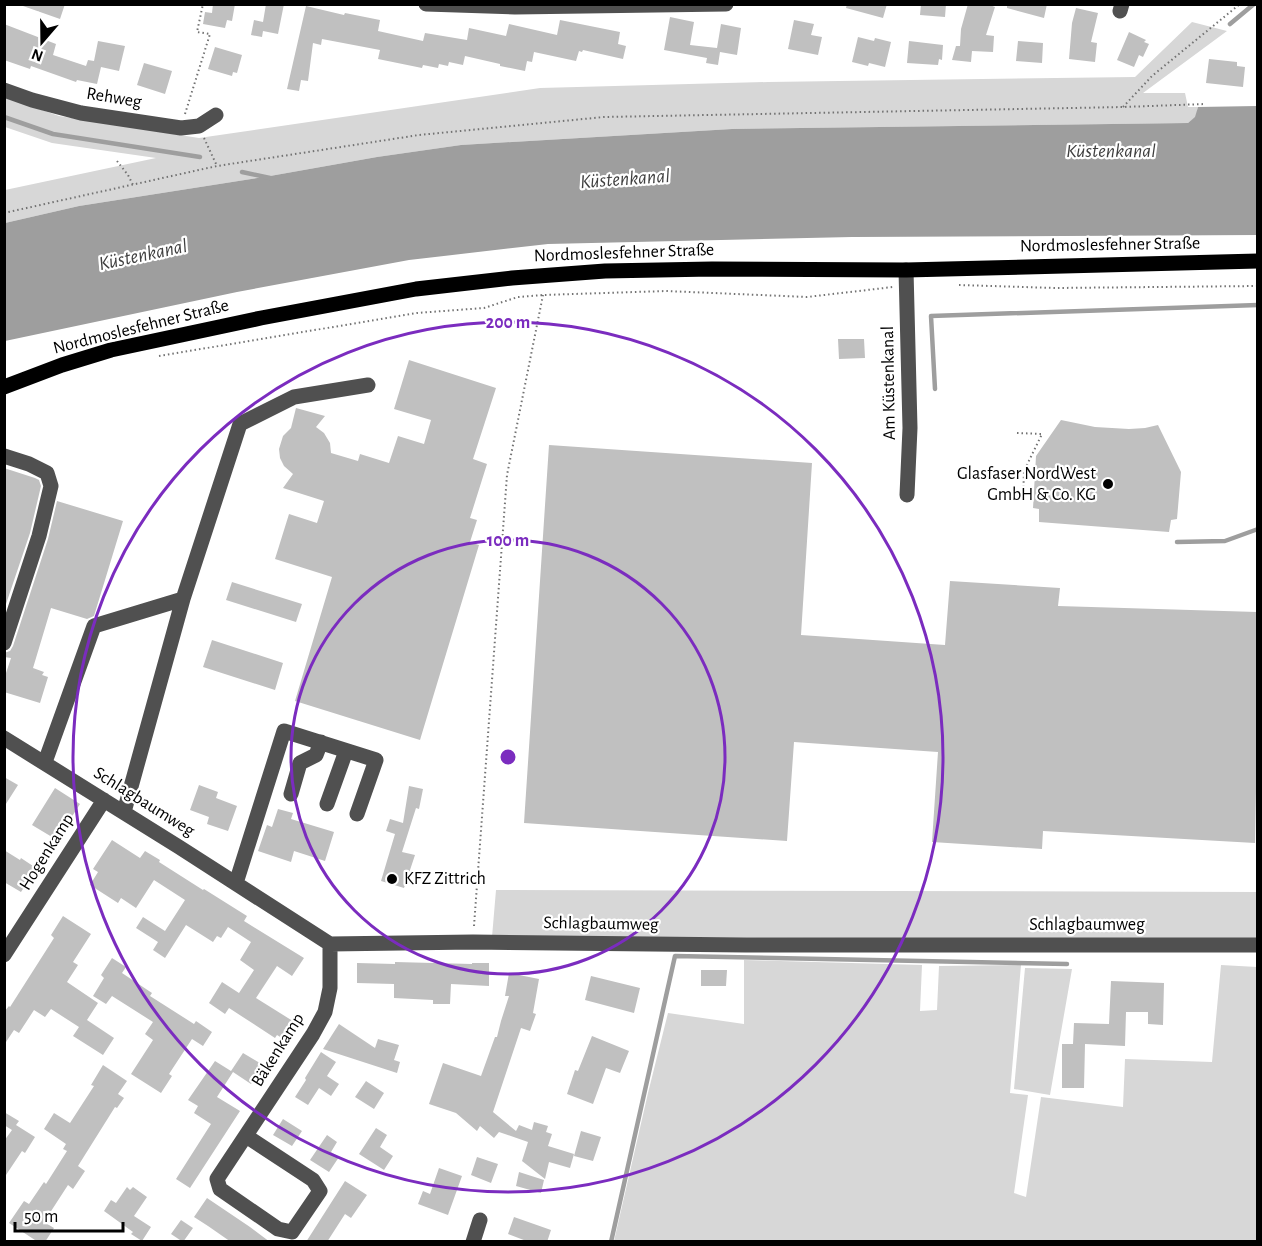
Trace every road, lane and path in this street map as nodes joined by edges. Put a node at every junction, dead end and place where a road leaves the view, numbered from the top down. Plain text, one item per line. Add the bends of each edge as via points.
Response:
1 (203, 4) edge
2 (426, 4) edge
3 (726, 4) edge
4 (1240, 4) edge
5 (4, 90) edge
6 (1205, 104) dead end
7 (1123, 107) junction
8 (216, 115) dead end
9 (199, 126) junction
10 (181, 128) junction
11 (117, 161) dead end
12 (217, 165) junction
13 (132, 185) junction
14 (4, 213) edge
15 (1257, 261) edge
16 (906, 270) junction
17 (906, 285) junction
18 (954, 285) dead end
19 (1257, 286) edge
20 (543, 294) junction
21 (151, 358) dead end
22 (368, 385) dead end
23 (4, 387) edge
24 (1017, 433) dead end
25 (4, 456) edge
26 (907, 495) dead end
27 (1023, 501) dead end
28 (183, 598) junction
29 (4, 643) edge
30 (4, 738) edge
31 (321, 742) junction
32 (346, 751) junction
33 (45, 762) junction
34 (291, 794) dead end
35 (104, 800) junction
36 (327, 804) dead end
37 (124, 812) junction
38 (357, 814) dead end
39 (236, 883) junction
40 (473, 942) junction
41 (330, 944) junction
42 (1257, 945) edge
43 (4, 955) edge
44 (246, 1136) junction
45 (480, 1220) dead end
46 (473, 1242) edge

1 - 10 path via 197,32 210,34
2 - 3 street
4 - 7 path via 1152,75
5 - 10 street, Rehweg via 81,113
6 - 7 path
7 - 12 path via 604,117 419,135
8 - 9 street, Rehweg
9 - 10 street, Rehweg
9 - 12 path
11 - 13 path
12 - 13 path
13 - 14 path
15 - 16 main road, Nordmoslesfehner Straße
16 - 17 street, Am Küstenkanal
16 - 23 main road, Nordmoslesfehner Straße via 605,271 416,289 111,350
17 - 20 path via 807,297 666,291
17 - 26 street, Am Küstenkanal via 910,428
18 - 19 path
20 - 21 path via 484,308 417,313
20 - 40 path via 507,475
22 - 28 street via 294,397 240,424
24 - 27 path via 1042,434 1024,471
25 - 29 street via 48,472 51,486
28 - 33 street via 94,626
28 - 37 street
30 - 33 street, Schlagbaumweg
31 - 32 street
31 - 34 street via 316,755 300,763
31 - 39 street via 284,731
32 - 36 street
32 - 38 street via 376,760
33 - 35 street, Schlagbaumweg
35 - 37 street, Schlagbaumweg
35 - 43 street, Hogenkamp
37 - 39 street, Schlagbaumweg
39 - 41 street, Schlagbaumweg
40 - 41 street, Schlagbaumweg
40 - 42 street, Schlagbaumweg
41 - 44 street, Bäkenkamp via 330,988 325,1012
44 - 44 street, Bäkenkamp via 217,1179 220,1190 278,1229 292,1232 320,1191 313,1179
45 - 46 street

